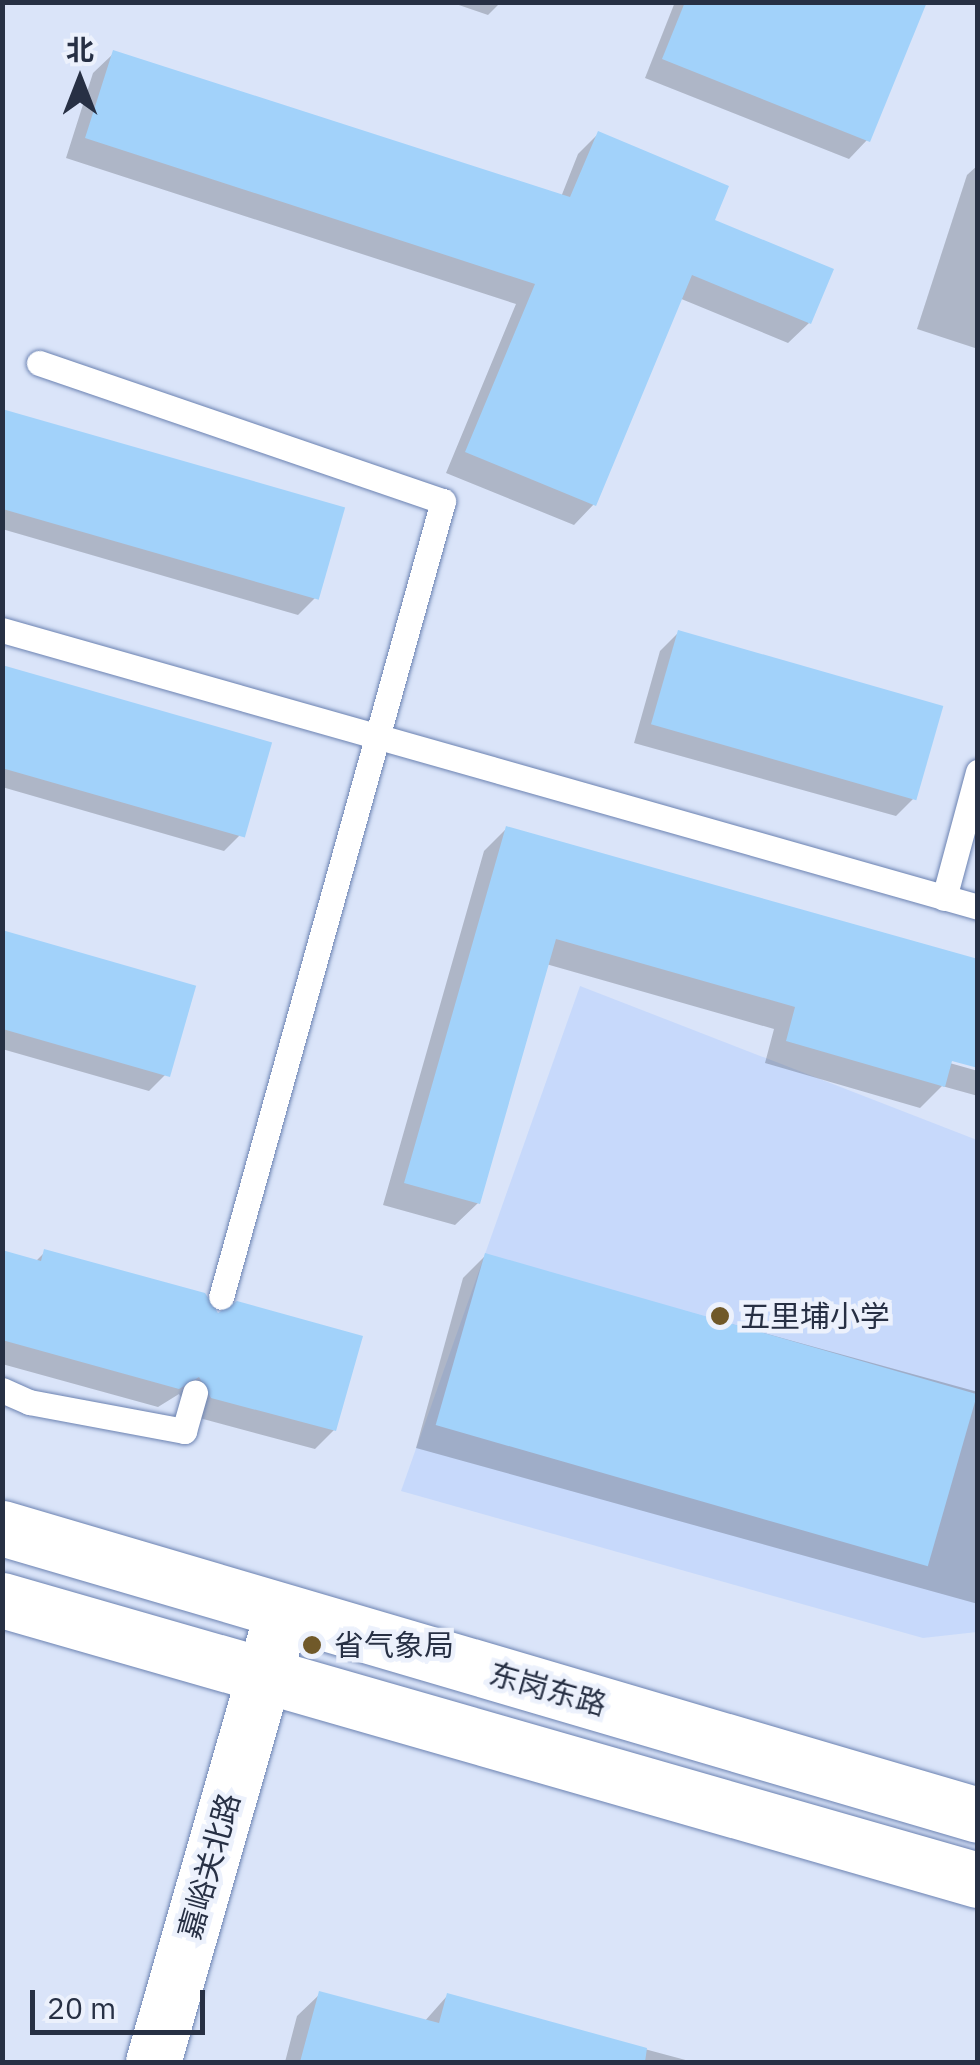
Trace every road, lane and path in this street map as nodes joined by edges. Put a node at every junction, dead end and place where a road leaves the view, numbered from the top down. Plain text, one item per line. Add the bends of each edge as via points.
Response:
1 (40, 363) dead end
2 (2, 630) edge
3 (375, 736) junction
4 (978, 772) edge
5 (944, 898) junction
6 (978, 907) edge
7 (221, 1297) dead end
8 (2, 1390) edge
9 (195, 1393) dead end
10 (2, 1528) edge
11 (2, 1600) edge
12 (282, 1611) junction
13 (265, 1670) junction
14 (978, 1815) edge
15 (978, 1880) edge
16 (153, 2062) edge

1 - 3 lane via 444,501
2 - 3 lane
3 - 5 lane
3 - 7 lane
4 - 5 lane
5 - 6 lane
8 - 9 lane via 29,1402 184,1431
10 - 12 main road, 东岗东路
11 - 13 main road, 东岗东路
12 - 13 main road, 嘉峪关北路
12 - 14 main road, 东岗东路
13 - 15 main road, 东岗东路
13 - 16 main road, 嘉峪关北路

